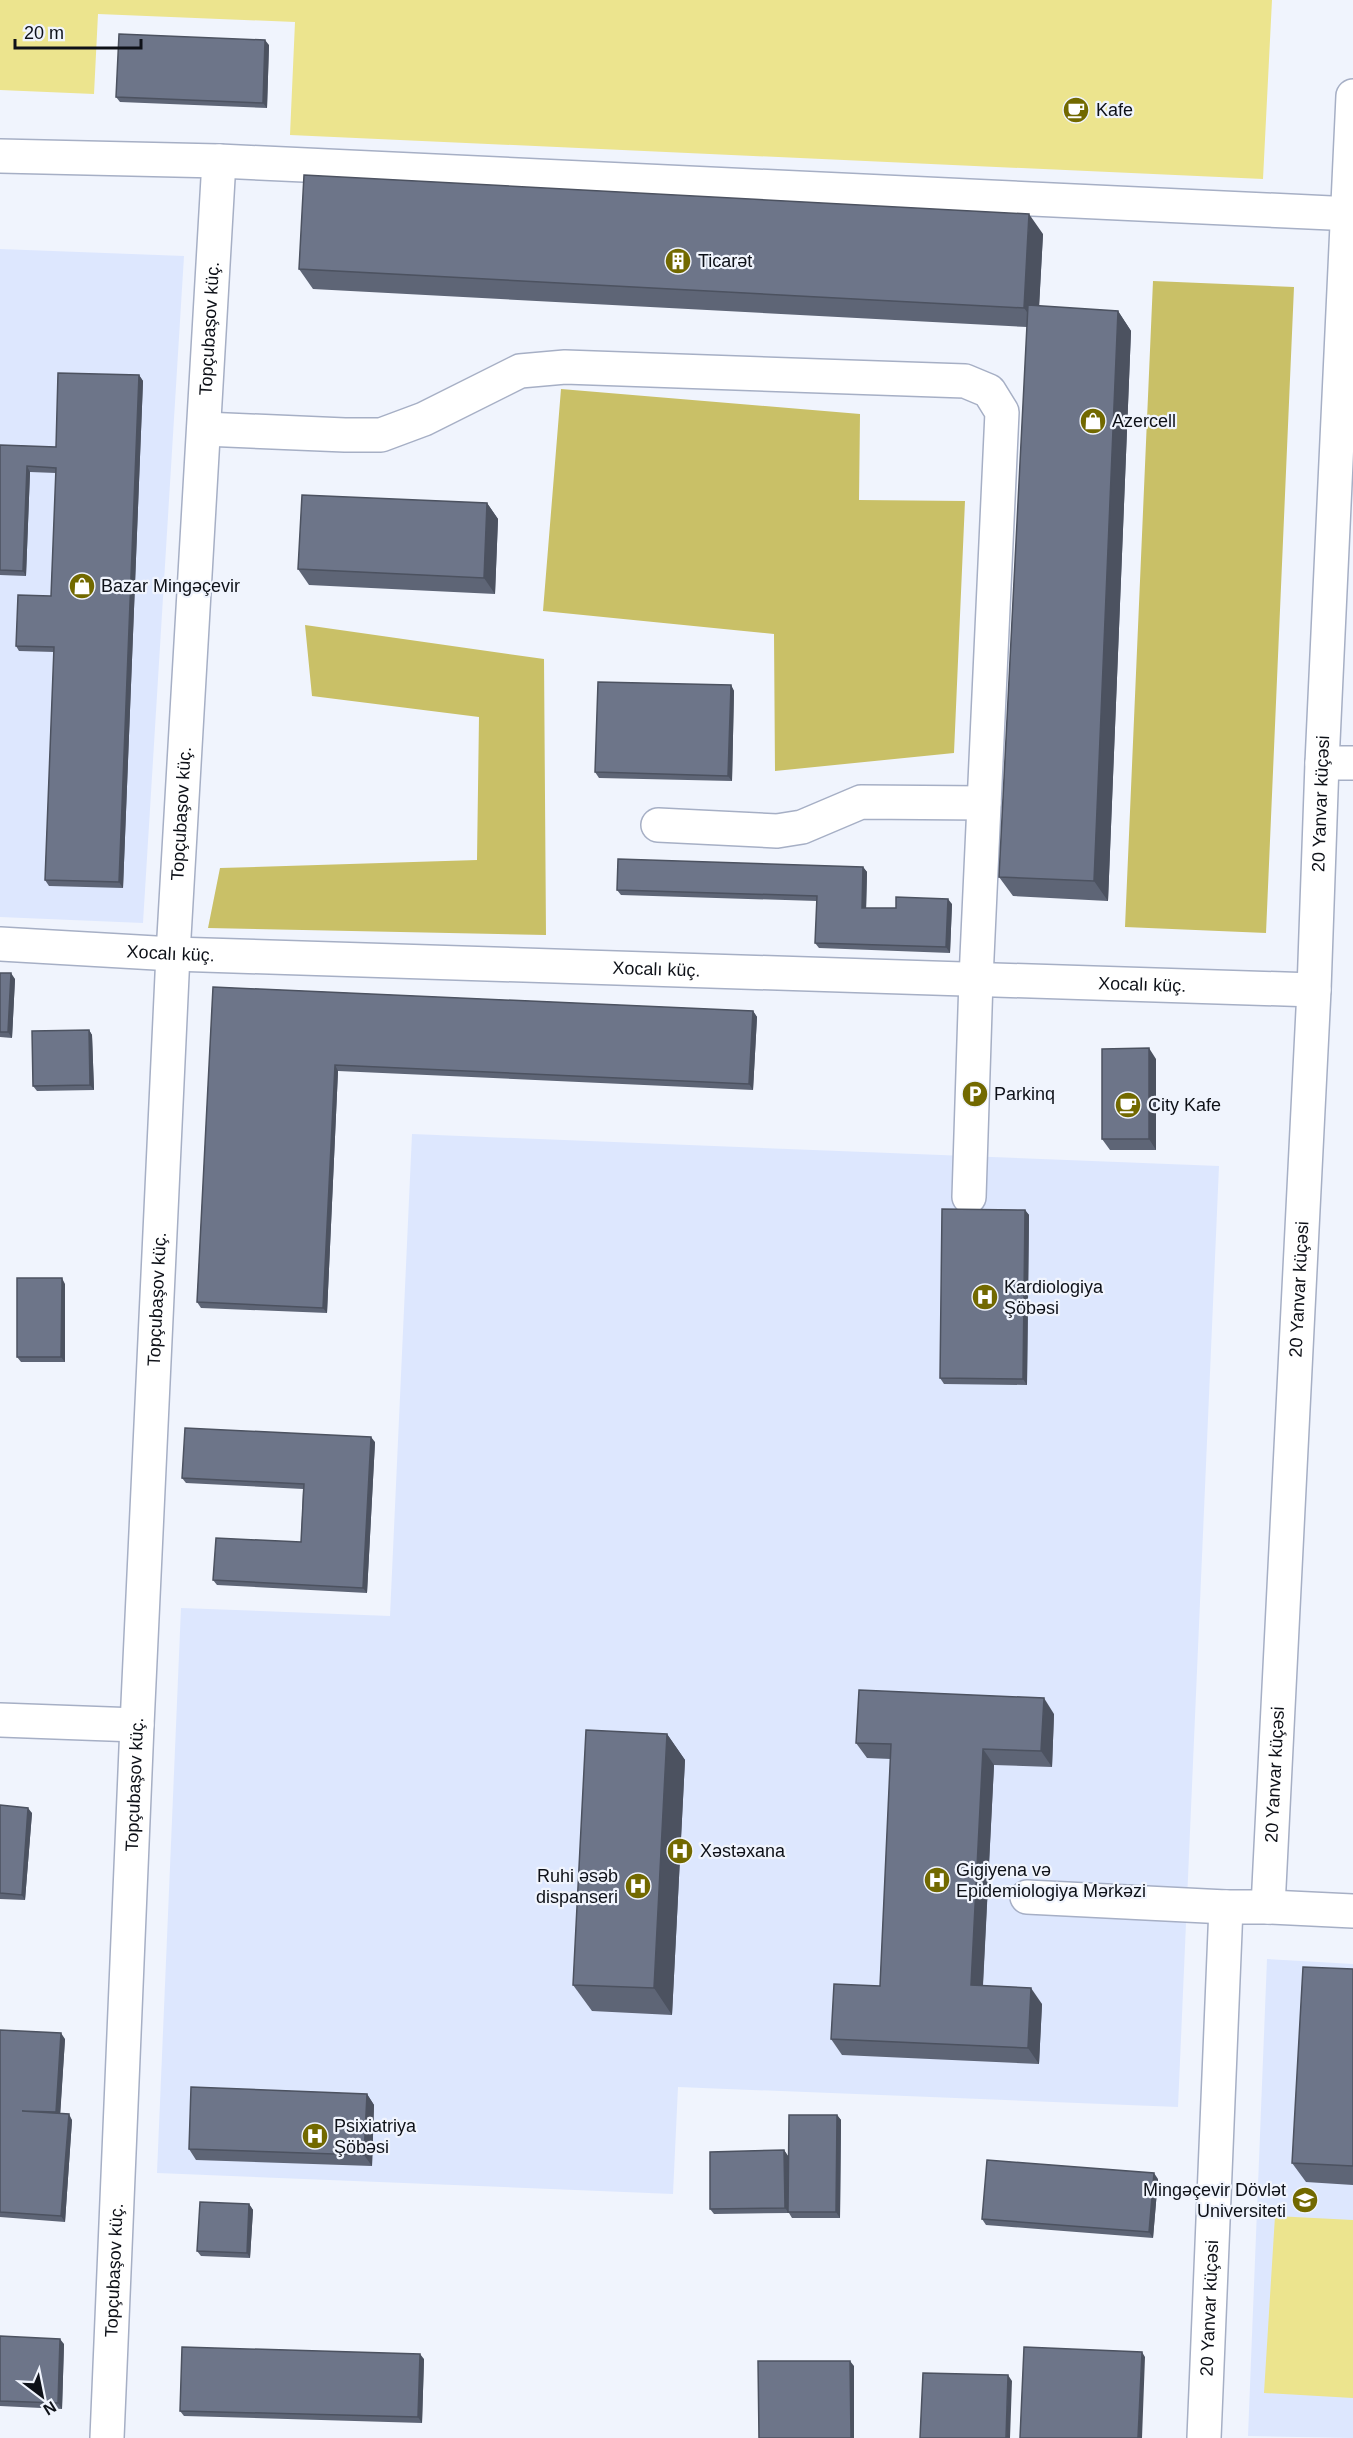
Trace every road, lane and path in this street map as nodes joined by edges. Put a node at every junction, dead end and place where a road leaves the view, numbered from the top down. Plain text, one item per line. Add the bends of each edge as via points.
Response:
1 (1353, 96) edge
2 (0, 156) edge
3 (219, 161) junction
4 (1350, 214) edge
5 (204, 429) junction
6 (1337, 763) edge
7 (984, 803) junction
8 (658, 825) dead end
9 (0, 944) edge
10 (173, 954) junction
11 (976, 979) junction
12 (1314, 990) junction
13 (969, 1197) dead end
14 (0, 1720) edge
15 (137, 1725) junction
16 (1027, 1897) dead end
17 (1226, 1907) junction
18 (1268, 1907) junction
19 (1353, 1911) edge
20 (107, 2438) edge
21 (1204, 2438) edge

1 - 4 street, 20 Yanvar küçəsi
2 - 3 street
3 - 4 street
3 - 5 street, Topçubaşov küç.
4 - 6 street, 20 Yanvar küçəsi
5 - 7 street via 381,435 423,419 520,371 565,367 965,381 989,391 1002,412
5 - 10 street, Topçubaşov küç.
6 - 12 street, 20 Yanvar küçəsi
7 - 8 street via 861,802 802,827 777,831
7 - 11 street
9 - 10 street, Xocalı küç.
10 - 11 street, Xocalı küç.
10 - 15 street, Topçubaşov küç.
11 - 12 street, Xocalı küç.
11 - 13 street
12 - 18 street, 20 Yanvar küçəsi
14 - 15 street
15 - 20 street, Topçubaşov küç.
16 - 17 street
17 - 18 street
17 - 21 street, 20 Yanvar küçəsi
18 - 19 street

